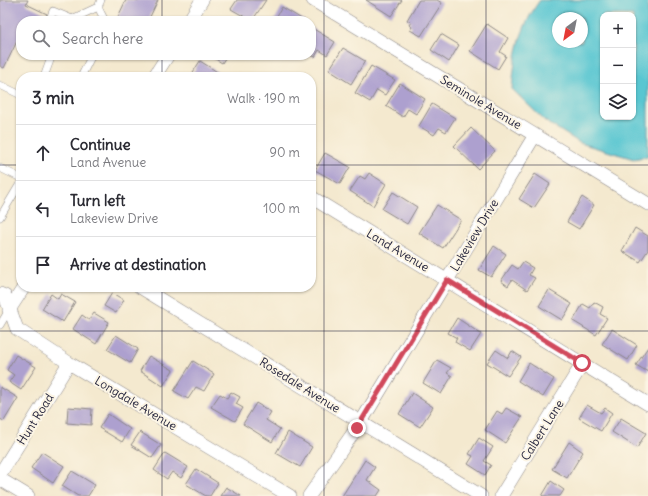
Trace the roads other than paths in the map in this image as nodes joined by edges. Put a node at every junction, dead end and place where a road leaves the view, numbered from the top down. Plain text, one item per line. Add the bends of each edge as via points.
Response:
1 (202, 0) edge
2 (313, 0) edge
3 (99, 4) edge
4 (51, 16) edge
5 (64, 16) edge
6 (77, 16) edge
7 (103, 16) edge
8 (192, 16) edge
9 (50, 60) edge
10 (90, 60) edge
11 (165, 60) edge
12 (46, 72) edge
13 (84, 72) edge
14 (157, 72) edge
15 (0, 85) edge
16 (16, 93) edge
17 (535, 135) junction
18 (0, 168) edge
19 (16, 176) edge
20 (16, 190) edge
21 (316, 200) edge
22 (648, 204) edge
23 (0, 217) edge
24 (447, 280) junction
25 (21, 292) edge
26 (148, 292) edge
27 (0, 294) edge
28 (9, 310) junction
29 (0, 325) edge
30 (69, 363) junction
31 (582, 363) junction
32 (648, 404) edge
33 (361, 422) junction
34 (0, 474) edge
35 (0, 479) edge
36 (28, 496) edge
37 (290, 496) edge
38 (308, 496) edge
39 (481, 496) edge
40 (501, 496) edge

1 - 8 street
2 - 17 street, Seminole Avenue
3 - 6 lane
3 - 7 lane
4 - 5 lane via 53,12
9 - 12 lane
10 - 13 lane
11 - 14 street
15 - 16 lane
17 - 22 street, Seminole Avenue
17 - 24 street, Lakeview Drive
18 - 19 lane
20 - 23 lane
21 - 24 street, Land Avenue
24 - 31 street, Land Avenue
24 - 33 street, Lakeview Drive
25 - 28 street
26 - 33 street, Rosedale Avenue
27 - 28 street, Longdale Avenue via 5,296
28 - 29 lane
28 - 30 street, Longdale Avenue via 17,329
30 - 34 street, Hunt Road
30 - 37 street, Longdale Avenue
31 - 32 street, Land Avenue
31 - 40 street, Calbert Lane
33 - 38 street, Lakeview Drive
33 - 39 street, Rosedale Avenue
35 - 36 street

